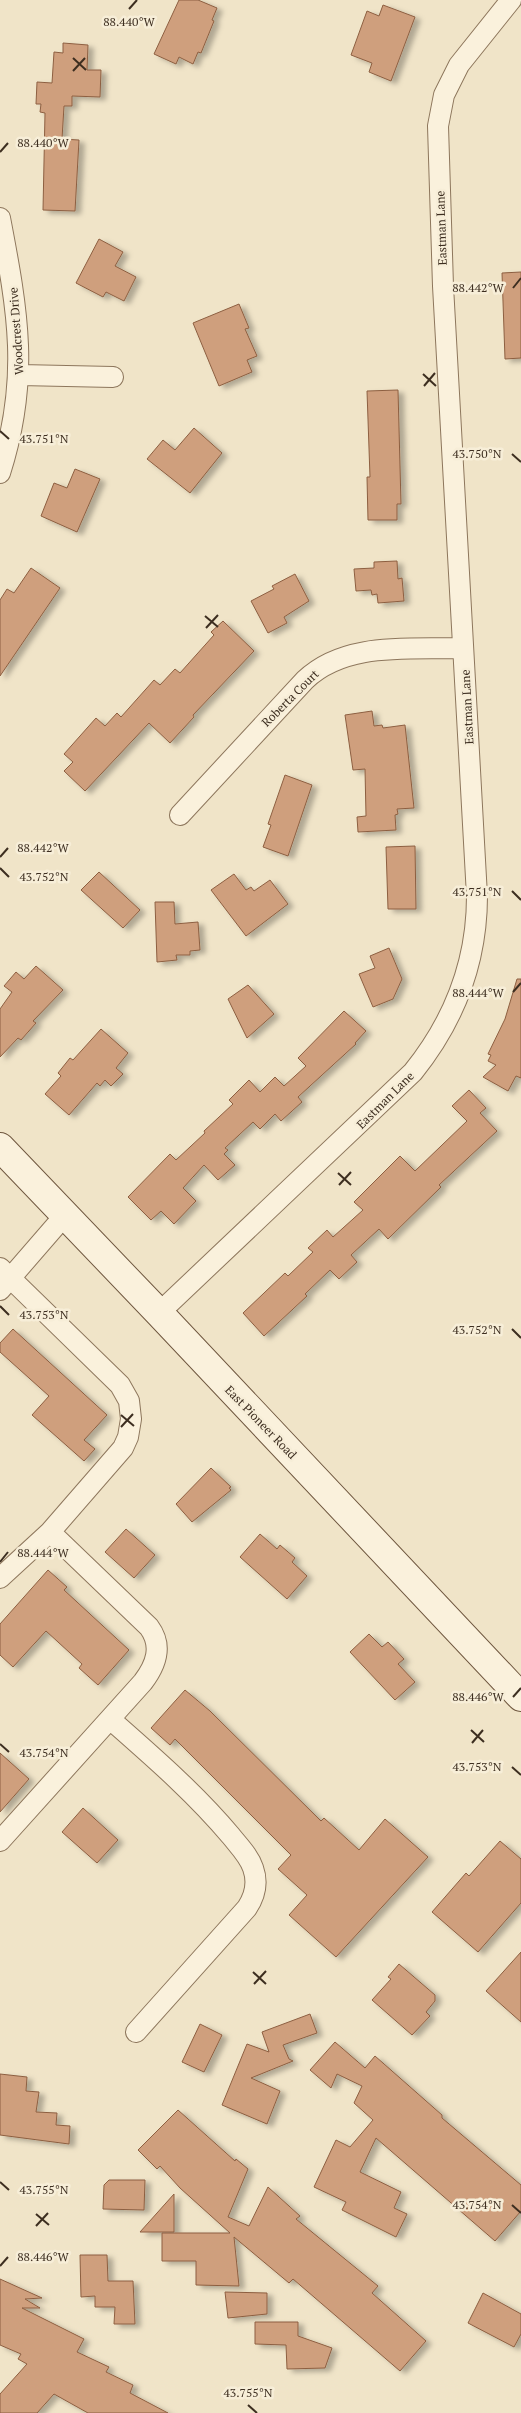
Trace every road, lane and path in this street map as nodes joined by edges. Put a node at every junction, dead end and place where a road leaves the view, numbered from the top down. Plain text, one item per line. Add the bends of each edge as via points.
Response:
1 (511, 0) edge
2 (0, 218) edge
3 (20, 375) junction
4 (113, 377) dead end
5 (0, 474) edge
6 (464, 648) junction
7 (180, 815) dead end
8 (0, 1147) edge
9 (65, 1215) junction
10 (4, 1279) edge
11 (159, 1312) junction
12 (50, 1532) junction
13 (0, 1578) edge
14 (521, 1697) edge
15 (110, 1719) junction
16 (0, 1841) edge
17 (136, 2032) dead end

1 - 6 street, Eastman Lane via 455,71 444,95 438,126 443,286
2 - 3 street, Woodcrest Drive via 15,298
3 - 4 street
3 - 5 street, Woodcrest Drive via 12,428
6 - 7 street, Roberta Court via 358,652 323,665 305,680
6 - 11 street, Eastman Lane via 477,910 468,970 449,1018 422,1061 399,1087
8 - 9 main road, East Pioneer Road
9 - 10 street
9 - 11 main road, East Pioneer Road
10 - 12 street via 116,1380 126,1395 131,1413 130,1431 123,1448
11 - 14 main road, East Pioneer Road
12 - 13 street
12 - 15 street via 149,1627 155,1637 157,1655 150,1672
15 - 16 street
15 - 17 street via 225,1828 248,1856 255,1879 253,1897 247,1908

